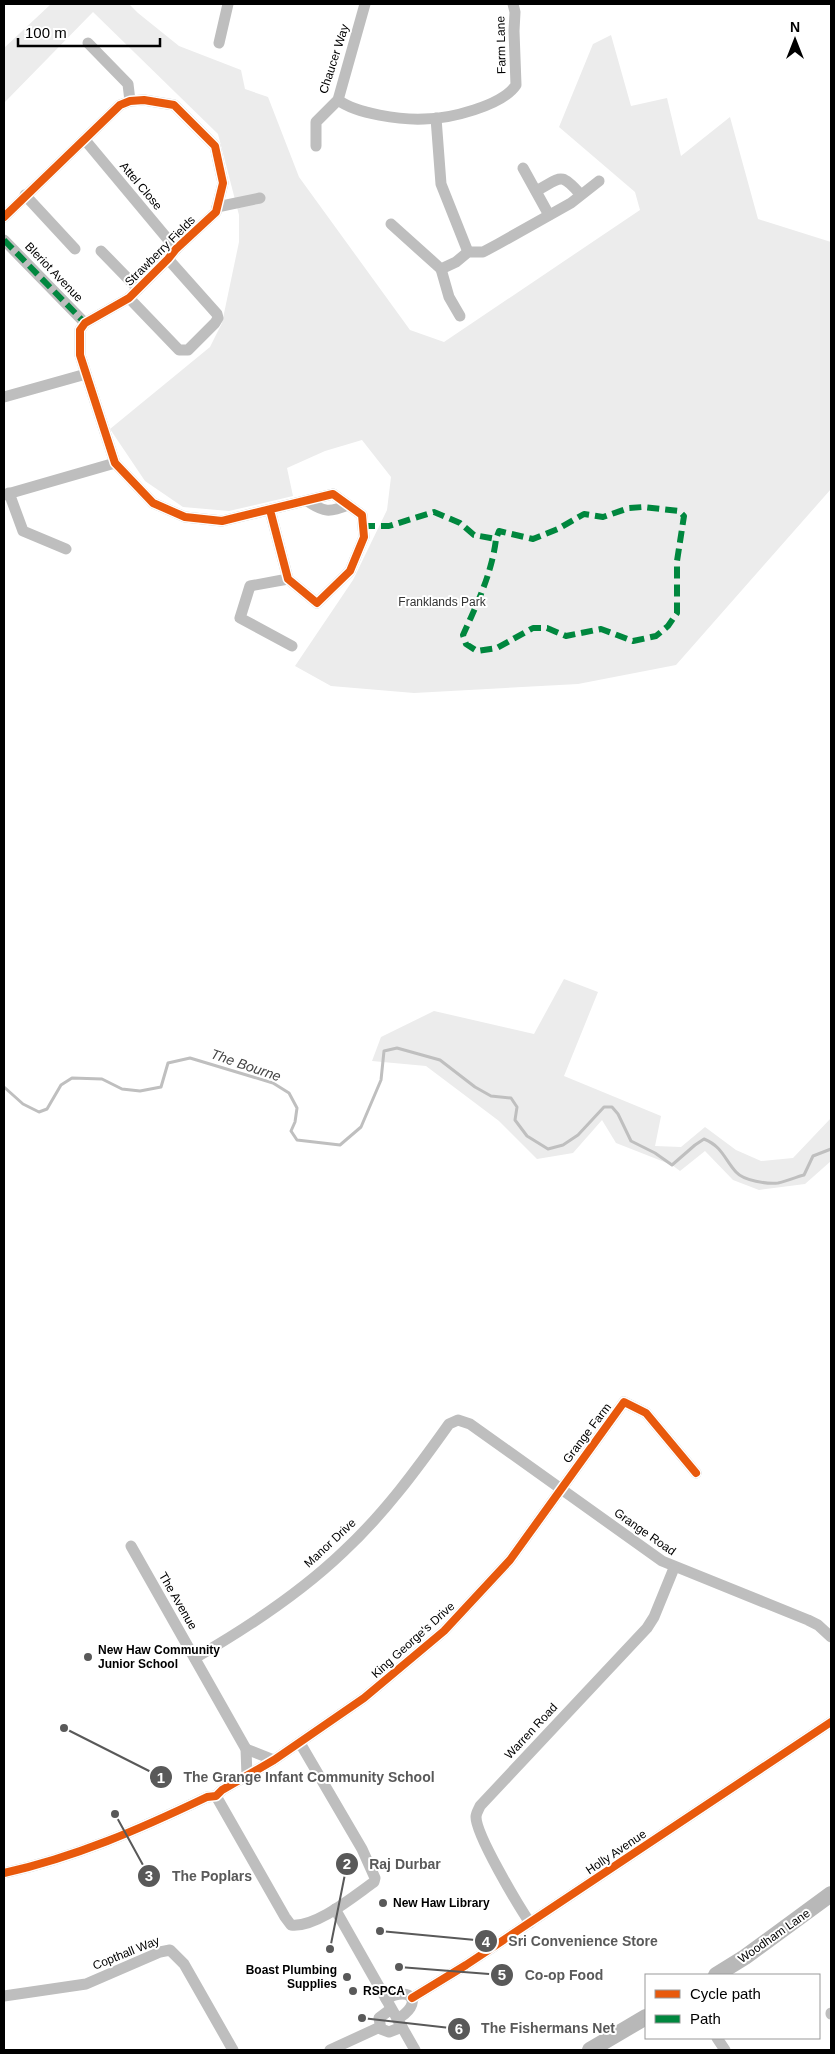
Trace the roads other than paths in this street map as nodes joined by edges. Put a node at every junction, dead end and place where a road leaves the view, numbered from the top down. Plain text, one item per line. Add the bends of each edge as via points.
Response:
1 (228, 4) edge
2 (365, 4) edge
3 (513, 4) edge
4 (88, 43) dead end
5 (219, 43) dead end
6 (338, 100) junction
7 (130, 101) junction
8 (436, 118) junction
9 (85, 140) junction
10 (316, 146) dead end
11 (523, 168) dead end
12 (599, 181) dead end
13 (536, 191) junction
14 (580, 194) junction
15 (25, 195) junction
16 (260, 198) dead end
17 (217, 207) junction
18 (549, 215) junction
19 (4, 217) edge
20 (392, 224) dead end
21 (4, 240) edge
22 (75, 249) dead end
23 (176, 249) junction
24 (101, 251) dead end
25 (468, 252) junction
26 (168, 259) junction
27 (441, 270) junction
28 (133, 293) junction
29 (460, 316) dead end
30 (85, 323) junction
31 (86, 374) junction
32 (4, 397) edge
33 (115, 463) junction
34 (6, 494) edge
35 (270, 510) junction
36 (66, 549) dead end
37 (288, 579) junction
38 (292, 646) dead end
39 (458, 1420) joint
40 (696, 1473) dead end
41 (561, 1488) junction
42 (131, 1546) dead end
43 (674, 1568) junction
44 (831, 1637) edge
45 (195, 1658) junction
46 (831, 1722) edge
47 (300, 1743) junction
48 (246, 1749) junction
49 (274, 1760) junction
50 (247, 1776) junction
51 (216, 1796) junction
52 (4, 1873) edge
53 (831, 1894) edge
54 (335, 1909) junction
55 (530, 1923) junction
56 (718, 1974) edge
57 (4, 1996) edge
58 (412, 1998) junction
59 (394, 2014) junction
60 (645, 2018) edge
61 (380, 2027) junction
62 (718, 2039) edge
63 (233, 2050) edge
64 (330, 2050) edge
65 (415, 2050) edge
66 (590, 2050) edge
67 (725, 2050) edge

1 - 5 street
2 - 6 street, Chaucer Way
3 - 8 street, Farm Lane via 516,85 511,92 485,106
4 - 7 street via 128,84
6 - 8 street via 346,106 408,119
6 - 10 street, Chaucer Way via 316,122
7 - 9 street via 120,105
7 - 17 street, Strawberry Fields via 174,105 215,146 223,183
8 - 25 street via 441,184
9 - 15 street
9 - 23 street, Attel Close
11 - 13 street
12 - 14 street
13 - 14 street via 561,178
13 - 18 street
14 - 18 street
15 - 19 street
15 - 22 street
16 - 17 street
17 - 23 street, Strawberry Fields via 216,212
18 - 25 street via 483,252
20 - 27 street
21 - 30 street, Bleriot Avenue
23 - 26 street, Strawberry Fields
24 - 28 street
25 - 27 street
26 - 28 street, Strawberry Fields
26 - 28 street via 216,311 218,318 215,324 188,350 179,350
27 - 29 street via 449,297
28 - 30 street, Strawberry Fields
30 - 31 street via 80,330 80,355
31 - 32 street
31 - 33 street
33 - 34 street
33 - 35 street via 152,503 185,517 222,521
34 - 36 street via 23,531
35 - 37 street
35 - 37 street via 333,494 362,516 364,537 350,571 317,603
37 - 38 street via 250,586 240,618
39 - 41 street, Grange Road via 470,1424
39 - 45 street, Manor Drive via 449,1424 402,1489 343,1552 259,1618
40 - 41 street, Grange Farm via 646,1414 624,1402
41 - 43 street, Grange Road
41 - 47 street, King George's Drive via 510,1560 444,1631 364,1698
42 - 45 street, The Avenue
43 - 44 street, Grange Road via 818,1624
43 - 55 street, Warren Road via 647,1628 480,1806 476,1815 488,1847
45 - 48 street, The Avenue
46 - 55 street, Holly Avenue
47 - 49 street, King George's Drive
47 - 54 street via 362,1849 375,1878 374,1882
48 - 49 street
48 - 50 street, The Avenue
49 - 50 street, King George's Drive
50 - 51 street, King George's Drive
51 - 52 street, King George's Drive via 207,1797 139,1830 90,1849
51 - 54 street via 291,1925 299,1926
53 - 56 main road, Woodham Lane
54 - 59 street
55 - 58 street, Holly Avenue
57 - 63 street, Copthall Way via 86,1984 170,1950 184,1964
58 - 59 street, Holly Avenue via 410,2011
58 - 59 street via 399,1993
59 - 61 street, Holly Avenue via 379,2018
59 - 61 street via 389,2032
59 - 65 street
60 - 66 main road
61 - 64 street
62 - 67 street

